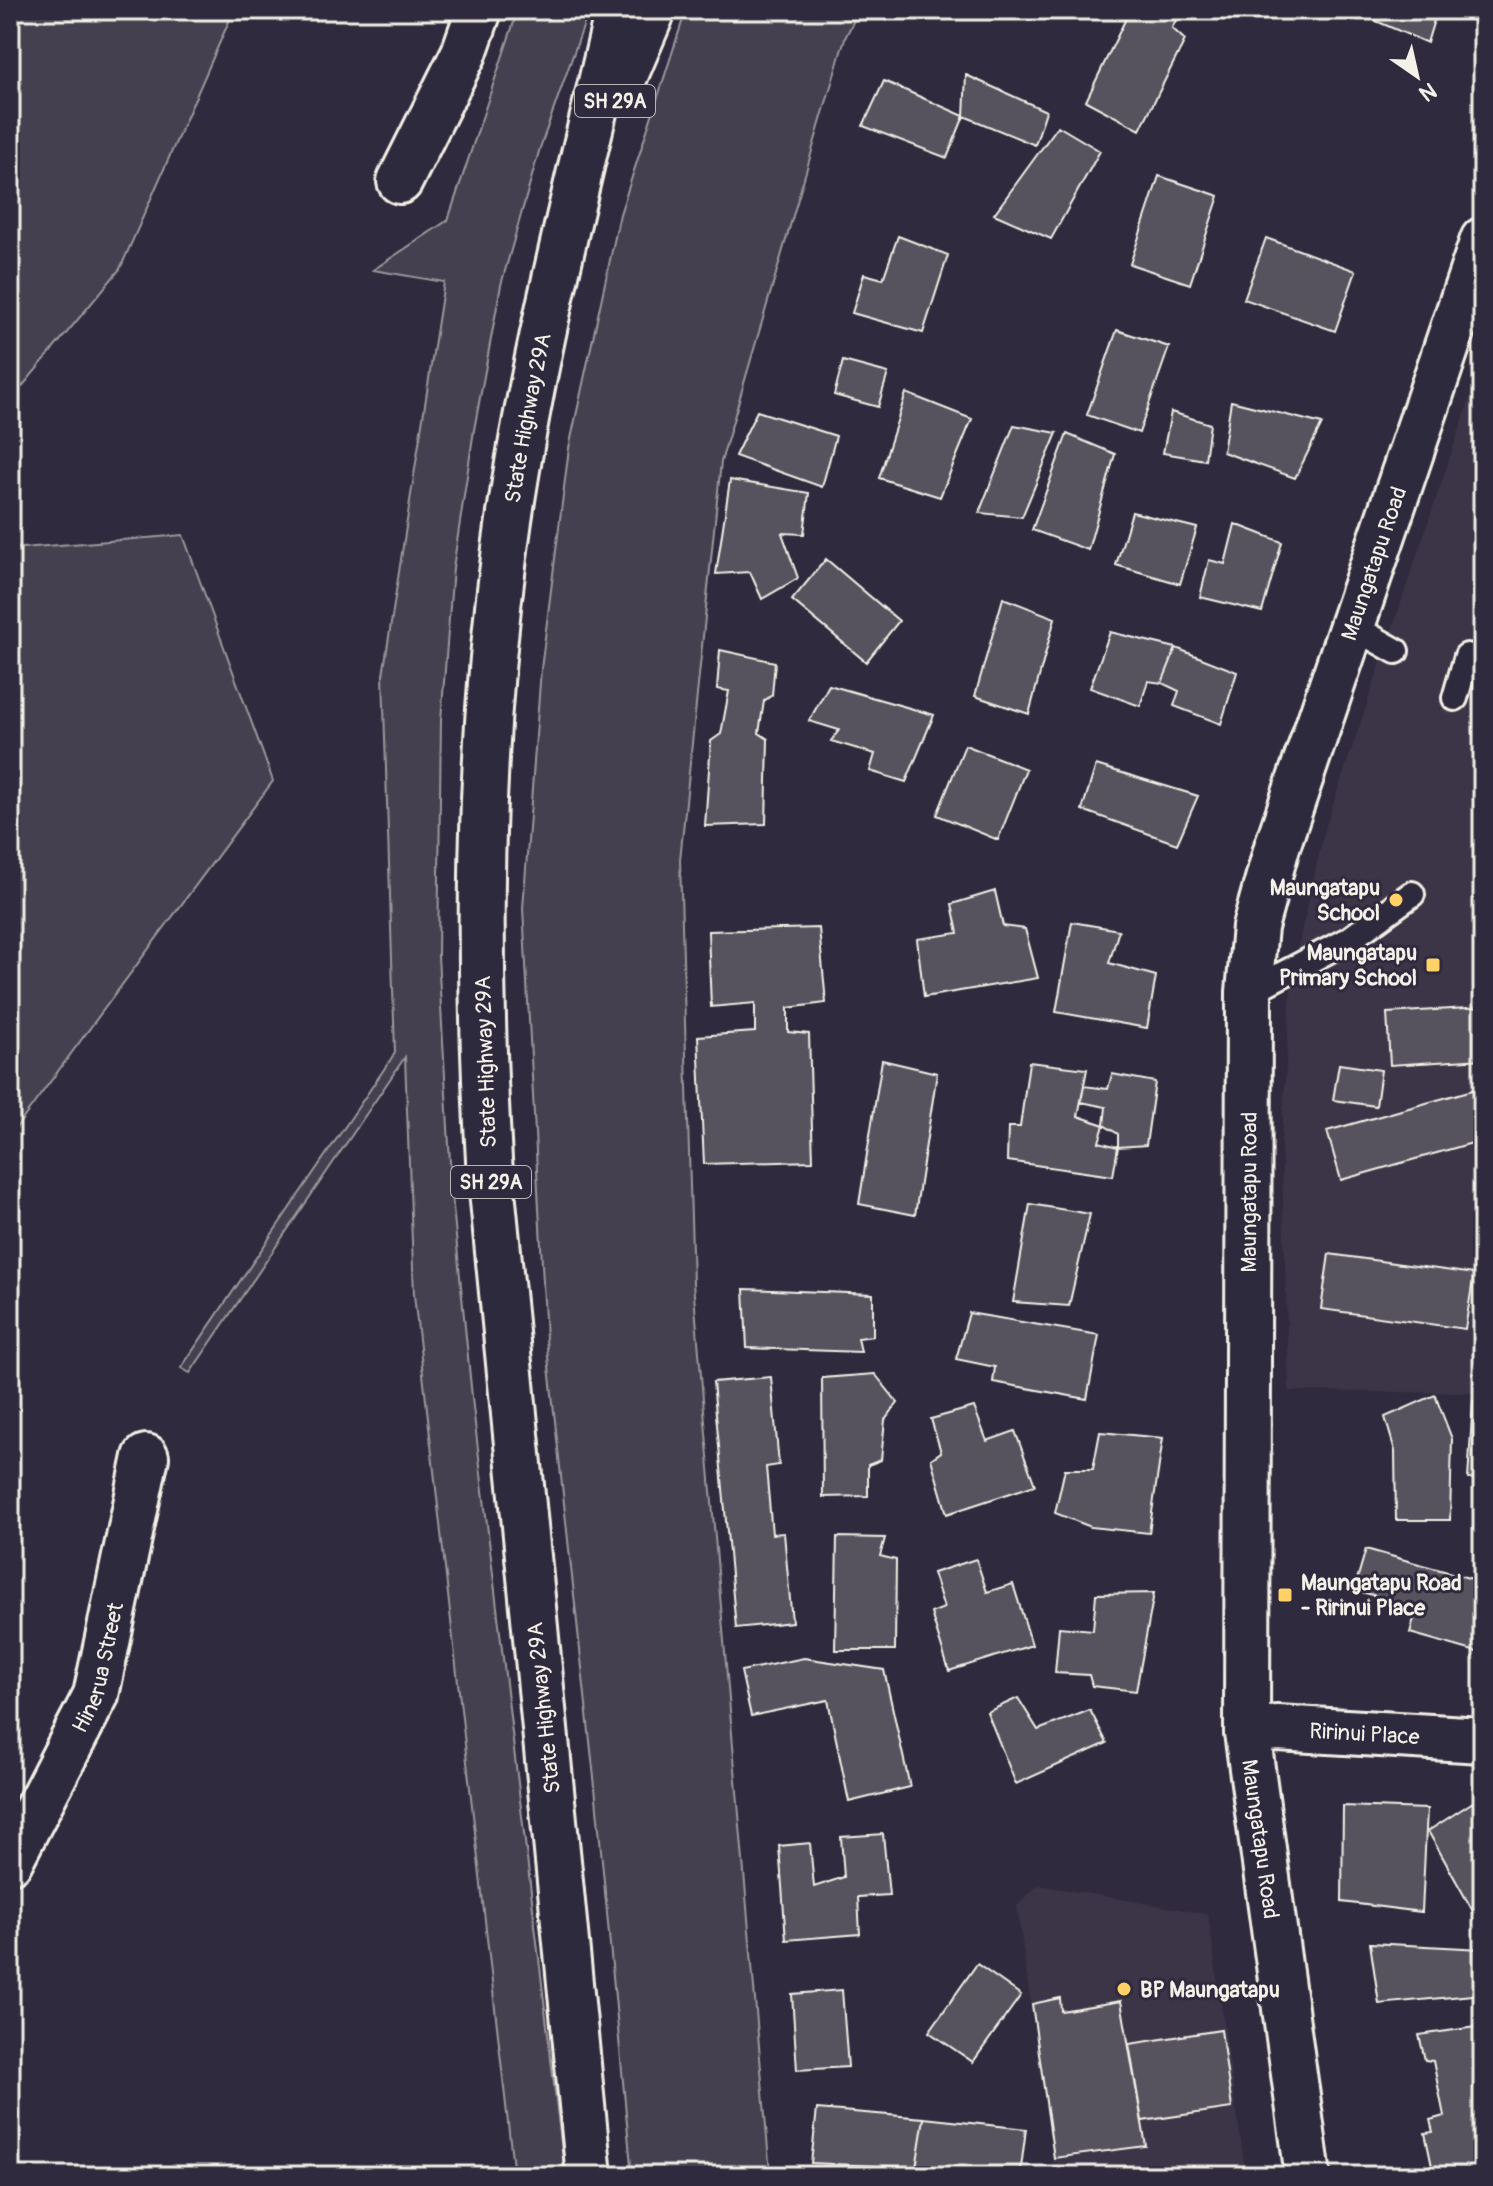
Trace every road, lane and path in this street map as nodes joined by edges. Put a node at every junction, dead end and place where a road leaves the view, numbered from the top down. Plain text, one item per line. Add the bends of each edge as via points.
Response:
1 (479, 10) edge
2 (618, 10) edge
3 (653, 10) edge
4 (400, 181) dead end
5 (576, 192) junction
6 (1483, 240) edge
7 (1350, 625) junction
8 (1396, 651) dead end
9 (1483, 663) edge
10 (1455, 698) dead end
11 (1412, 894) dead end
12 (1249, 992) junction
13 (146, 1457) dead end
14 (1247, 1732) junction
15 (1483, 1740) edge
16 (10, 1861) edge
17 (589, 2176) edge
18 (1308, 2176) edge

1 - 4 main road via 464,53
2 - 5 main road, State Highway 29A / SH 29A
3 - 5 main road, State Highway 29A / SH 29A
5 - 17 main road, State Highway 29A / SH 29A via 531,394 505,549 486,734 481,1030 489,1160
6 - 7 main road, Maungatapu Road
7 - 8 lane
7 - 12 main road, Maungatapu Road via 1277,847 1255,927
9 - 10 lane via 1467,656
11 - 12 lane via 1350,939
12 - 14 main road, Maungatapu Road
13 - 16 main road, Hinerua Street via 96,1695
14 - 15 main road, Ririnui Place via 1277,1728
14 - 18 main road, Maungatapu Road

